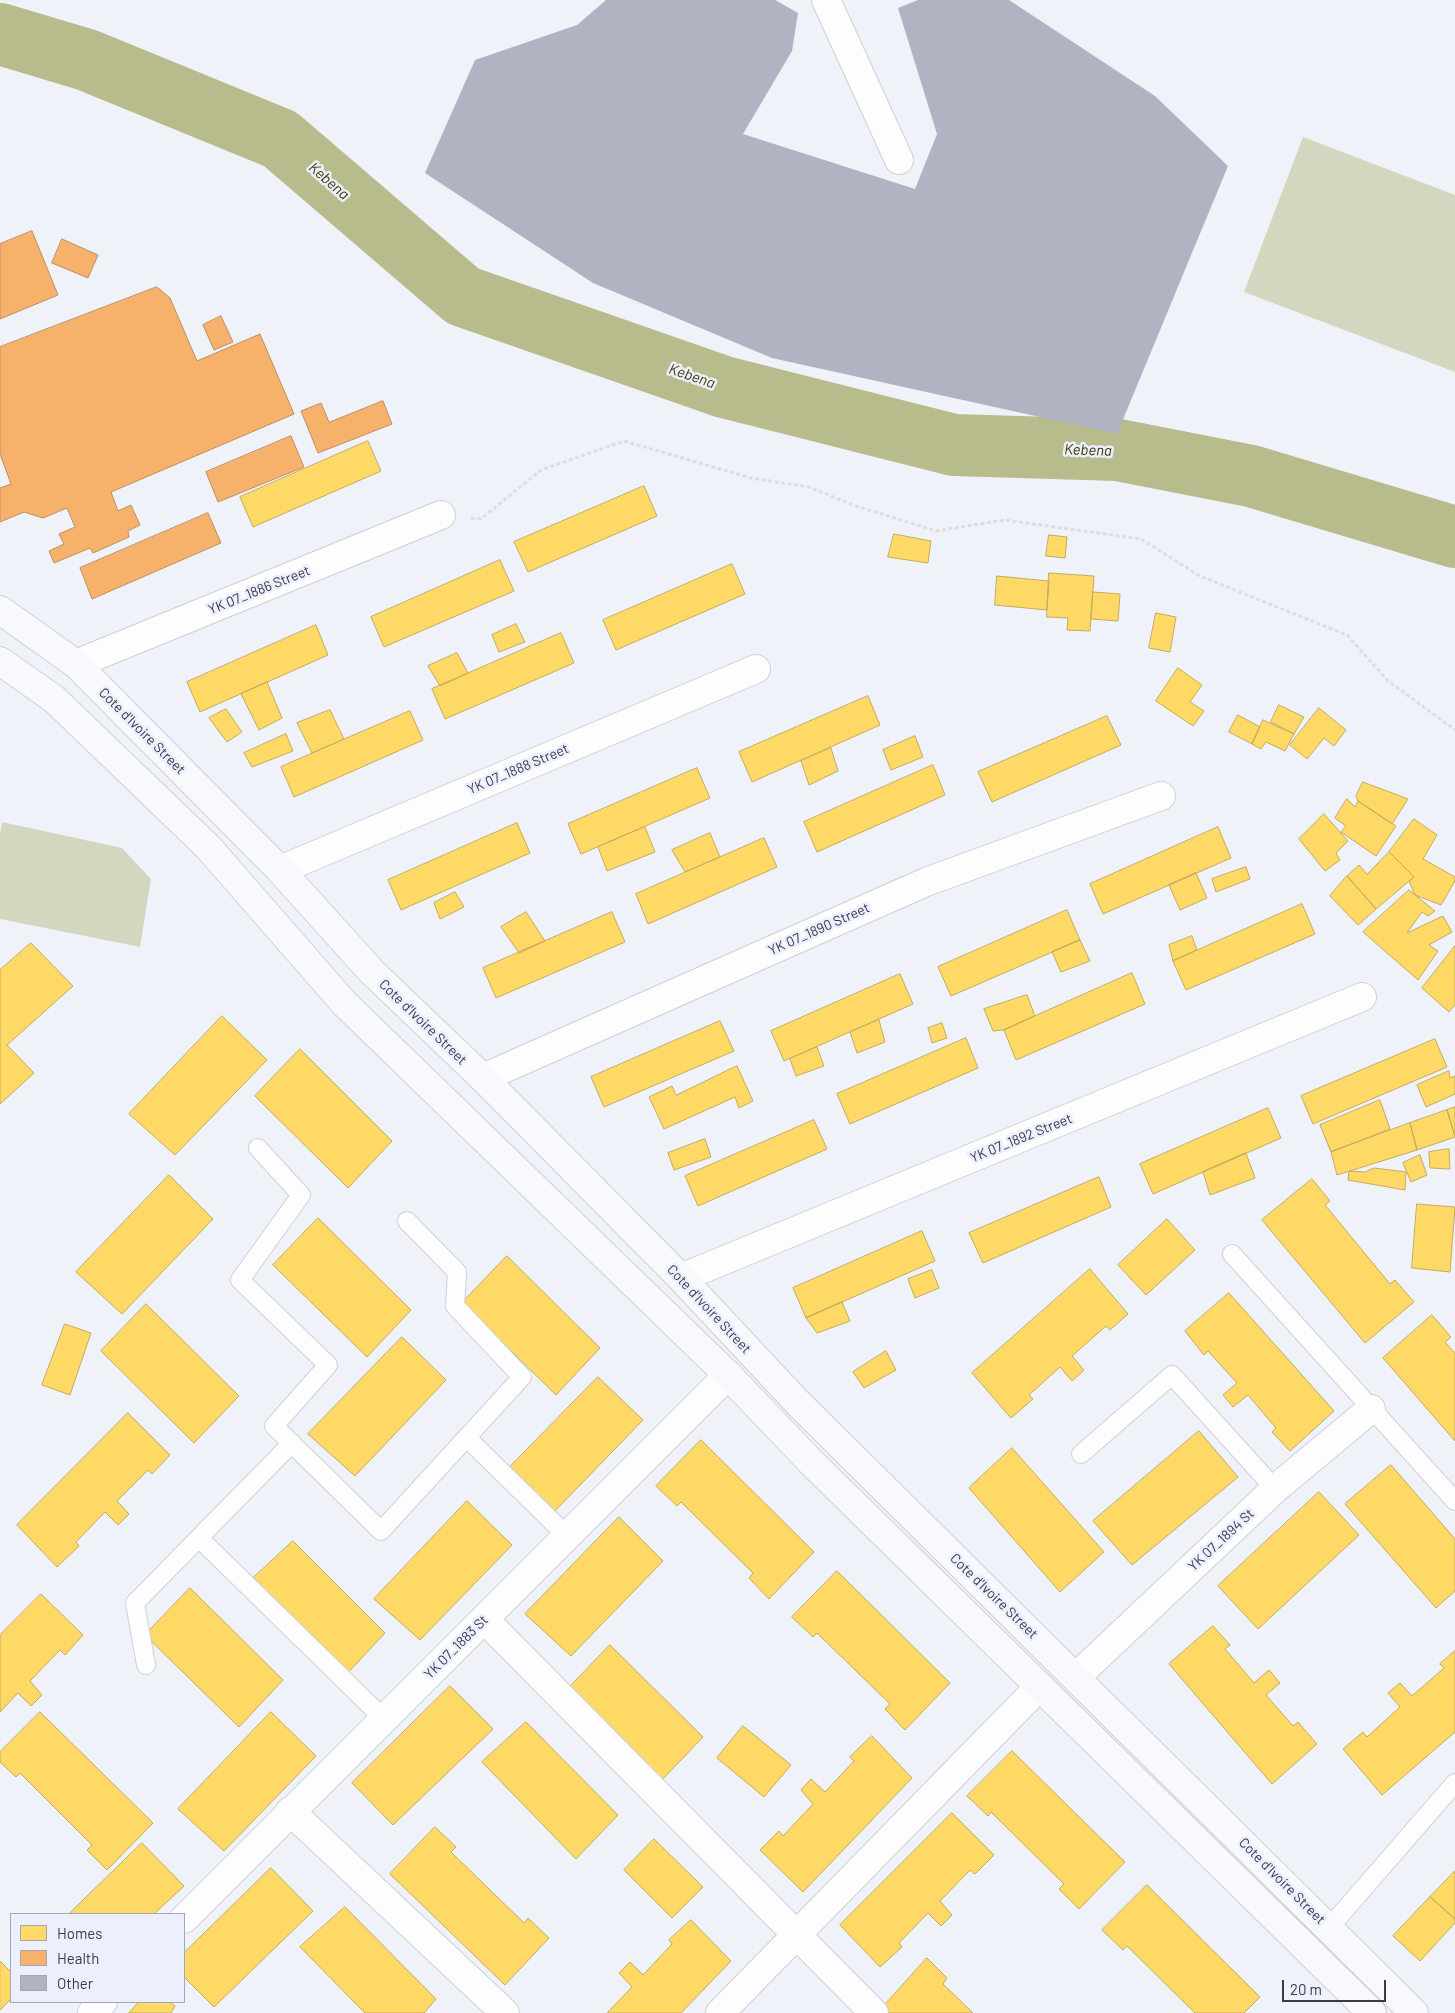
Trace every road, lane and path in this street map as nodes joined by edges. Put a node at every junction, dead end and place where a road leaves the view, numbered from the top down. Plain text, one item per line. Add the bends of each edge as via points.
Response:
1 (826, 0) edge
2 (898, 160) dead end
3 (441, 515) joint
4 (0, 610) edge
5 (0, 661) edge
6 (76, 664) junction
7 (756, 669) dead end
8 (1455, 730) edge
9 (1161, 796) dead end
10 (280, 870) junction
11 (372, 972) junction
12 (1362, 997) dead end
13 (344, 1002) junction
14 (483, 1078) junction
15 (258, 1148) dead end
16 (407, 1221) dead end
17 (1232, 1254) dead end
18 (681, 1278) junction
19 (728, 1375) junction
20 (1371, 1409) junction
21 (467, 1438) junction
22 (292, 1443) junction
23 (1081, 1454) dead end
24 (1275, 1489) junction
25 (1455, 1501) edge
26 (567, 1536) junction
27 (199, 1538) junction
28 (484, 1619) junction
29 (146, 1664) dead end
30 (1076, 1677) junction
31 (1039, 1687) junction
32 (384, 1718) junction
33 (1455, 1783) edge
34 (290, 1811) junction
35 (185, 1918) edge
36 (1329, 1928) junction
37 (798, 1934) junction
38 (504, 2013) edge
39 (720, 2013) edge
40 (874, 2013) edge
41 (1372, 2013) edge
42 (1414, 2013) edge

1 - 2 street
3 - 6 street, YK 07_1886 Street
3 - 8 path via 481,519 541,470 624,441 752,478 809,487 853,505 936,531 1004,520 1141,539 1200,576 1348,635 1388,682
4 - 6 main road, Cote d'Ivoire Street
5 - 13 main road via 54,699 208,847
6 - 10 main road, Cote d'Ivoire Street
7 - 10 street, YK 07_1888 Street
9 - 14 street, YK 07_1890 Street via 926,882
10 - 11 main road, Cote d'Ivoire Street
11 - 13 main road
11 - 14 main road, Cote d'Ivoire Street
12 - 18 street, YK 07_1892 Street
13 - 19 main road
14 - 18 main road, Cote d'Ivoire Street
15 - 22 lane via 301,1195 240,1280 328,1365 274,1426
16 - 21 lane via 457,1272 455,1306 522,1377
17 - 20 lane
18 - 30 main road, Cote d'Ivoire Street via 798,1403
19 - 26 street, YK 07_1883 St
19 - 31 main road via 811,1462
20 - 24 street, YK 07_1894 St
20 - 25 lane
21 - 22 lane via 381,1531
21 - 26 lane
22 - 27 lane
23 - 24 lane via 1172,1375
24 - 30 street, YK 07_1894 St
26 - 28 street, YK 07_1883 St
27 - 29 lane via 135,1603
27 - 32 lane
28 - 32 street, YK 07_1883 St
28 - 37 street
30 - 36 main road, Cote d'Ivoire Street
31 - 37 street
31 - 41 main road
32 - 34 street, YK 07_1883 St
33 - 36 lane
34 - 35 street, YK 07_1883 St
34 - 38 street
36 - 42 main road, Cote d'Ivoire Street
37 - 39 street
37 - 40 street

